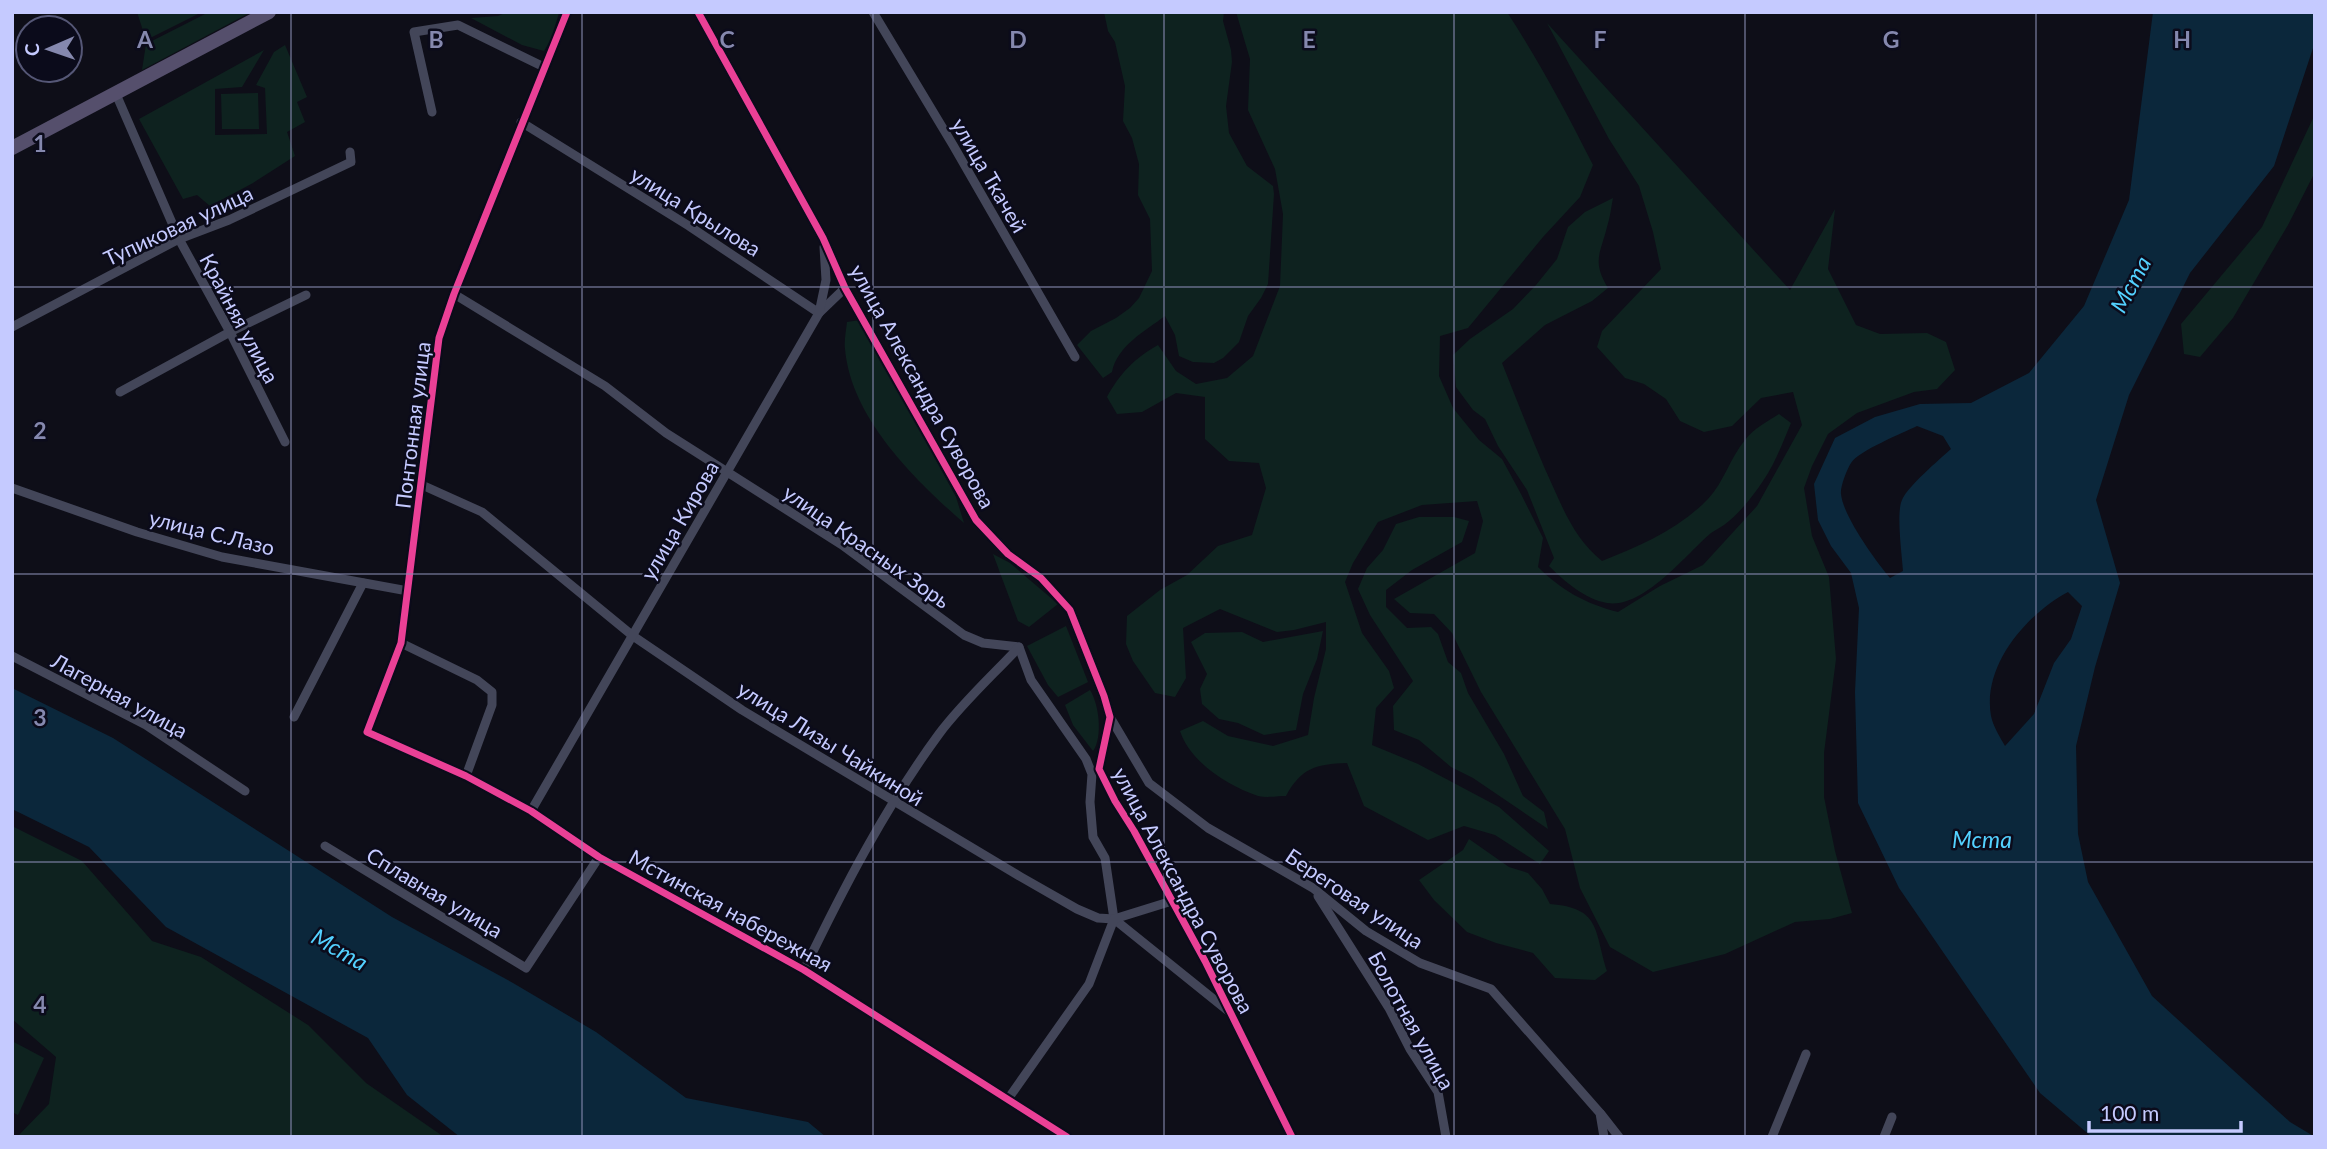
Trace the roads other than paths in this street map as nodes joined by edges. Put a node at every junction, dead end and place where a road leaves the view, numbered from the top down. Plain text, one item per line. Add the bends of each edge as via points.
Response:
1 (269, 12) edge
2 (567, 12) edge
3 (698, 12) edge
4 (873, 12) edge
5 (544, 67) junction
6 (116, 94) junction
7 (432, 112) dead end
8 (522, 122) junction
9 (12, 148) edge
10 (350, 152) dead end
11 (823, 238) junction
12 (179, 239) junction
13 (845, 288) junction
14 (454, 294) junction
15 (306, 295) dead end
16 (819, 313) junction
17 (12, 327) edge
18 (230, 332) junction
19 (1074, 357) dead end
20 (120, 392) dead end
21 (285, 442) dead end
22 (728, 471) junction
23 (422, 485) junction
24 (12, 488) edge
25 (363, 583) junction
26 (408, 591) junction
27 (633, 636) junction
28 (401, 643) junction
29 (1018, 647) junction
30 (12, 656) edge
31 (294, 717) dead end
32 (1110, 717) junction
33 (368, 732) joint
34 (466, 776) junction
35 (245, 791) dead end
36 (894, 803) junction
37 (531, 811) junction
38 (325, 846) dead end
39 (598, 857) junction
40 (1313, 888) junction
41 (1172, 901) junction
42 (1114, 919) junction
43 (804, 970) junction
44 (1231, 1014) junction
45 (1806, 1054) dead end
46 (1008, 1098) junction
47 (1600, 1113) junction
48 (1892, 1117) dead end
49 (1067, 1137) edge
50 (1292, 1137) edge
51 (1446, 1137) edge
52 (1604, 1137) edge
53 (1619, 1137) edge
54 (1772, 1137) edge
55 (1884, 1137) edge

1 - 6 main road
2 - 5 street, Понтонная улица
3 - 11 street, улица Александра Суворова
4 - 19 street, улица Ткачей
5 - 7 street via 458,25 414,33
5 - 8 street, Понтонная улица
6 - 9 main road
6 - 12 street, Крайняя улица
8 - 14 street, Понтонная улица
8 - 16 street, улица Крылова
10 - 12 street, Тупиковая улица via 351,162
11 - 13 street, улица Александра Суворова
11 - 16 street, улица Кирова via 826,280
12 - 17 street, Тупиковая улица
12 - 18 street, Крайняя улица
13 - 16 street
13 - 32 street, улица Александра Суворова via 976,520 1070,610
14 - 22 street, улица Красных Зорь via 605,386 666,433
14 - 23 street, Понтонная улица via 439,338
15 - 18 street
16 - 22 street, улица Кирова
18 - 20 street
18 - 21 street, Крайняя улица
22 - 27 street, улица Кирова
22 - 29 street, улица Красных Зорь via 842,545 964,635 983,643
23 - 26 street, Понтонная улица
23 - 27 street, улица Лизы Чайкиной via 482,512
24 - 25 street, улица С.Лазо via 222,557
25 - 26 street, улица С.Лазо
25 - 31 street
26 - 28 street, Понтонная улица
27 - 36 street, улица Лизы Чайкиной via 742,710
27 - 37 street, улица Кирова
28 - 33 street, Понтонная улица
28 - 34 street via 492,692 492,705
29 - 36 street via 940,732
29 - 42 street via 1031,680 1089,766 1093,837 1105,858
30 - 35 street, Лагерная улица via 146,725
32 - 40 street, Береговая улица via 1149,783 1208,828
32 - 41 street, улица Александра Суворова via 1099,769
33 - 34 street, Мстинская набережная
34 - 37 street, Мстинская набережная
36 - 42 street, улица Лизы Чайкиной via 1077,909
36 - 43 street via 844,888
37 - 39 street, Мстинская набережная
38 - 39 street, Сплавная улица via 526,968
39 - 43 street, Мстинская набережная
40 - 47 street, Береговая улица via 1366,931 1420,963 1491,989
40 - 51 street, Болотная улица via 1438,1092
41 - 42 street
41 - 44 street, улица Александра Суворова
42 - 44 street, улица Лизы Чайкиной
42 - 46 street via 1089,984
43 - 46 street, Мстинская набережная
44 - 50 street, улица Александра Суворова
45 - 54 street
46 - 49 street, Мстинская набережная
47 - 52 street
47 - 53 street, Береговая улица
48 - 55 street

